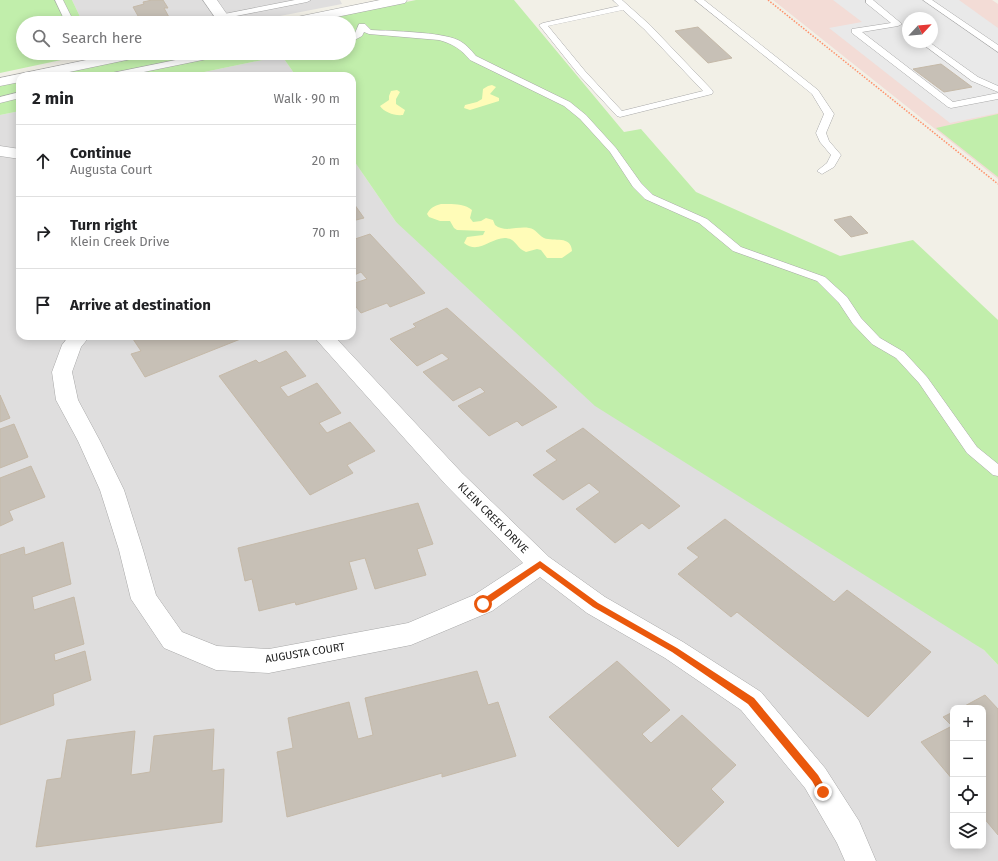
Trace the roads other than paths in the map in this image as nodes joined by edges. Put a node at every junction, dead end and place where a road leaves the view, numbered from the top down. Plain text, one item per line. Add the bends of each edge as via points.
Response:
1 (59, 0) edge
2 (210, 0) edge
3 (307, 0) edge
4 (400, 0) edge
5 (617, 0) edge
6 (699, 0) edge
7 (870, 0) edge
8 (927, 0) edge
9 (626, 8) junction
10 (67, 16) edge
11 (221, 16) edge
12 (241, 16) edge
13 (321, 16) edge
14 (356, 36) edge
15 (932, 48) edge
16 (998, 49) edge
17 (106, 60) edge
18 (189, 60) edge
19 (47, 72) edge
20 (131, 72) edge
21 (16, 79) edge
22 (0, 82) edge
23 (998, 89) edge
24 (998, 96) edge
25 (16, 97) edge
26 (0, 100) edge
27 (0, 151) edge
28 (16, 153) edge
29 (822, 171) dead end
30 (76, 340) edge
31 (328, 340) edge
32 (998, 471) edge
33 (540, 564) junction
34 (861, 861) edge

1 - 10 lane
2 - 11 street
3 - 12 lane
4 - 13 street
5 - 9 lane
6 - 29 lane via 815,92 829,114 821,133 836,155 832,166
7 - 24 lane via 901,26 855,31 951,105
8 - 16 lane
9 - 9 lane via 647,27 709,92 620,114 543,25
14 - 32 lane via 362,26 368,32 440,38 453,42 465,48 473,58 567,104 583,117 613,150 637,185 649,197 703,221 737,249 821,279 843,300 857,321 876,341 900,355 910,365 972,450
15 - 23 lane via 975,79
17 - 19 street
18 - 20 lane
21 - 22 street
25 - 26 lane
27 - 28 street
30 - 33 street, AUGUSTA COURT via 62,372 67,400 90,441 112,490 144,599 173,640 216,658 269,661 411,634 483,604
31 - 33 street, KLEIN CREEK DRIVE via 454,479
33 - 34 street, KLEIN CREEK DRIVE via 596,605 674,650 751,701 815,778 848,832

